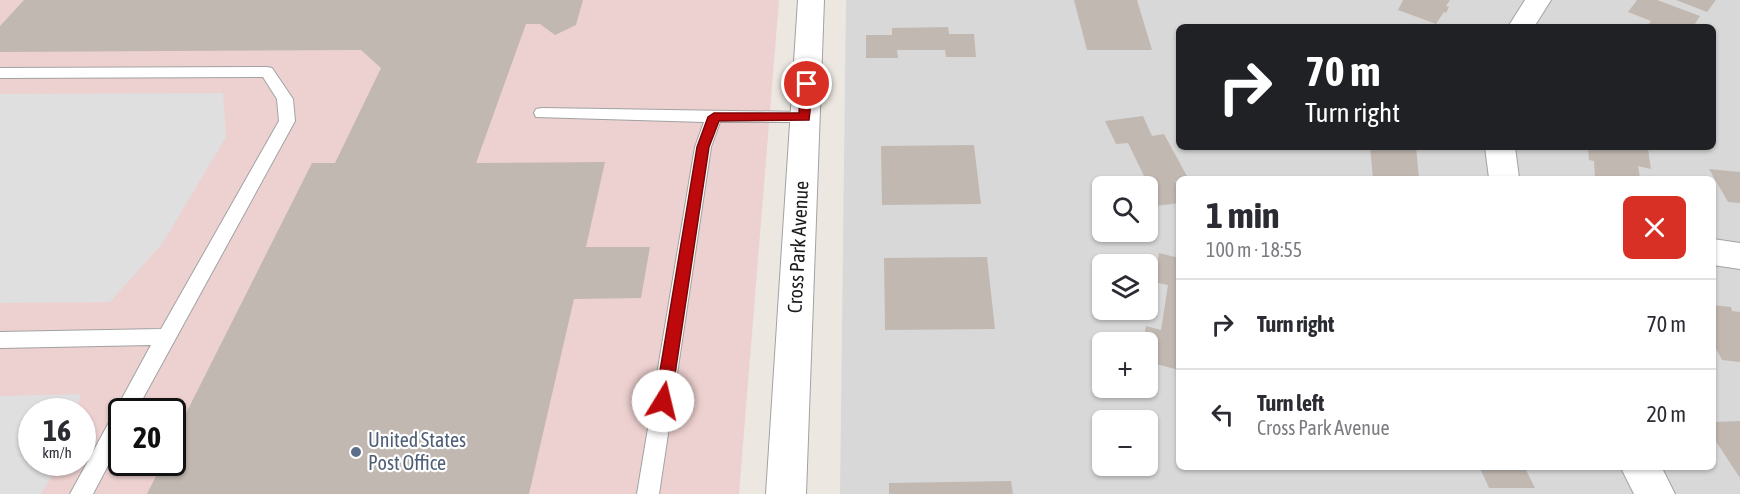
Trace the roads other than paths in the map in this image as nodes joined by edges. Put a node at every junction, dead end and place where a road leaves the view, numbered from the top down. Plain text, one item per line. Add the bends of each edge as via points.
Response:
1 (811, 0) edge
2 (1538, 0) edge
3 (1523, 24) edge
4 (0, 73) edge
5 (542, 114) dead end
6 (714, 117) junction
7 (805, 117) junction
8 (1500, 150) edge
9 (1504, 176) edge
10 (1716, 252) edge
11 (1740, 256) edge
12 (165, 337) junction
13 (0, 340) edge
14 (132, 398) edge
15 (108, 444) edge
16 (1641, 470) edge
17 (81, 494) edge
18 (648, 494) edge
19 (786, 494) edge
20 (1654, 494) edge

1 - 7 street, Cross Park Avenue
2 - 3 street
4 - 12 lane via 267,72 285,99 287,121
5 - 6 lane
6 - 7 lane
6 - 18 lane via 703,147
7 - 19 street, Cross Park Avenue
8 - 9 street
10 - 11 street
12 - 13 lane
12 - 14 lane
15 - 17 lane
16 - 20 street

